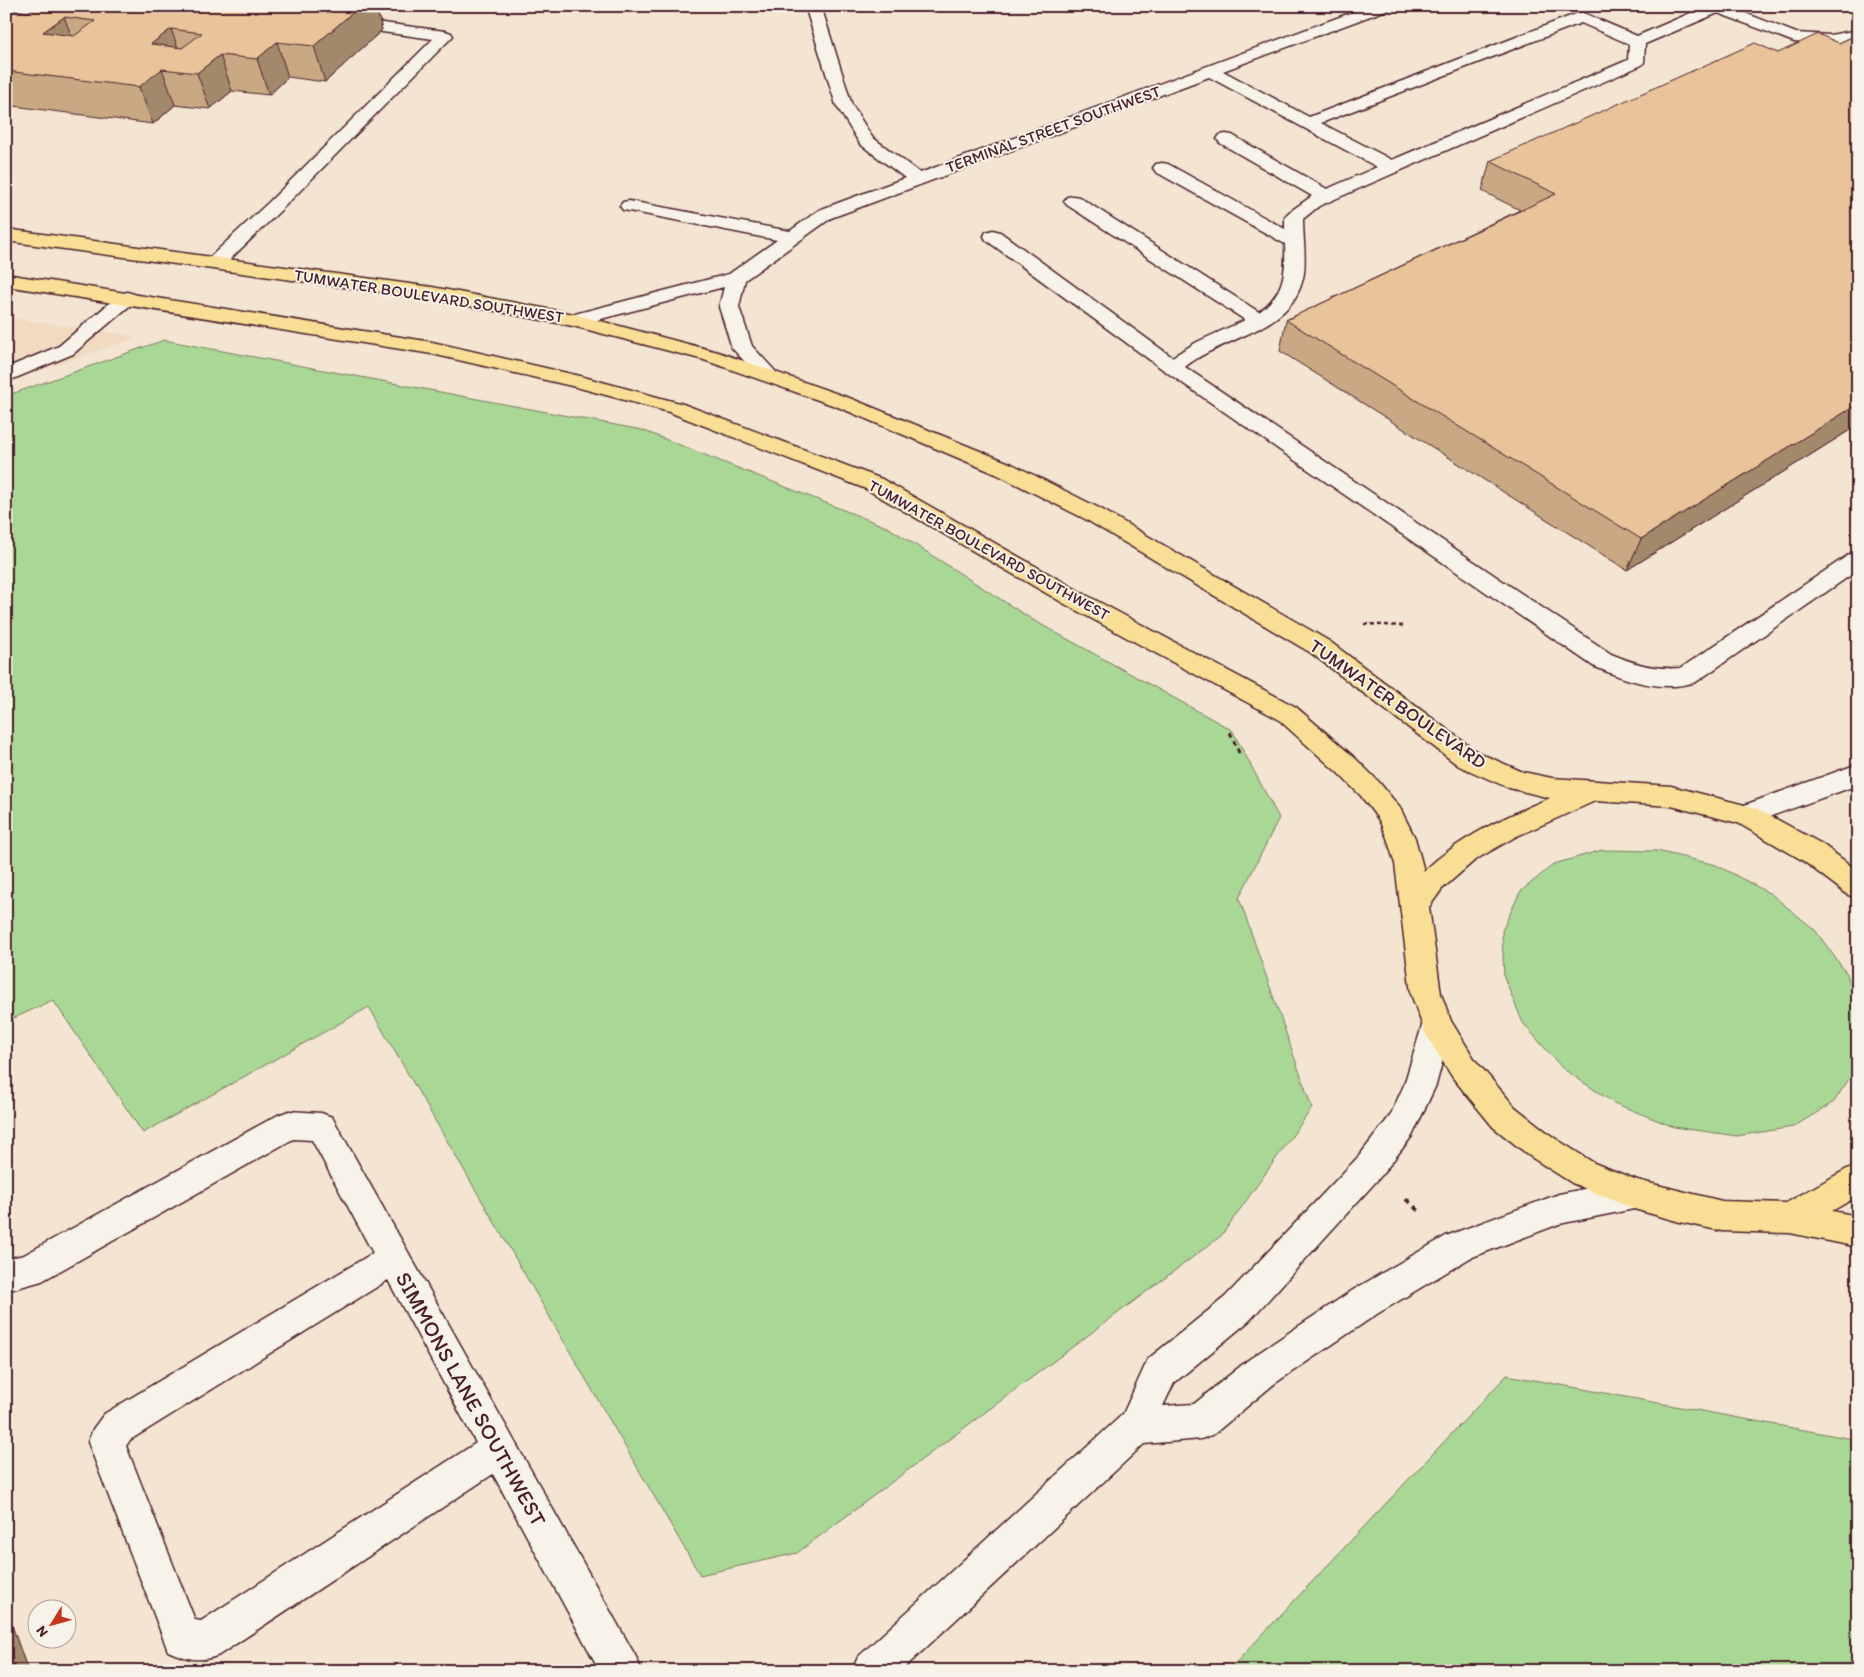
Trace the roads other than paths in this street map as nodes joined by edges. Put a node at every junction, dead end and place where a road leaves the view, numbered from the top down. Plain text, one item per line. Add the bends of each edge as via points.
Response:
1 (61, 6) edge
2 (813, 6) edge
3 (1384, 6) edge
4 (1716, 7) edge
5 (6, 13) edge
6 (329, 22) edge
7 (1858, 34) edge
8 (1637, 42) junction
9 (1210, 71) junction
10 (1307, 123) junction
11 (1226, 139) dead end
12 (1392, 167) junction
13 (1162, 168) dead end
14 (918, 180) junction
15 (1326, 196) junction
16 (1074, 201) dead end
17 (629, 206) dead end
18 (6, 234) edge
19 (992, 236) dead end
20 (794, 237) junction
21 (1293, 240) junction
22 (215, 262) junction
23 (736, 278) junction
24 (6, 280) edge
25 (127, 298) junction
26 (574, 320) junction
27 (1260, 321) junction
28 (1172, 367) junction
29 (768, 375) junction
30 (6, 376) edge
31 (1858, 559) edge
32 (1269, 618) joint
33 (1858, 774) edge
34 (1590, 791) junction
35 (1746, 815) junction
36 (1858, 886) edge
37 (1414, 907) junction
38 (1437, 1026) junction
39 (1858, 1179) edge
40 (1634, 1194) junction
41 (1790, 1218) junction
42 (1858, 1232) edge
43 (394, 1258) junction
44 (6, 1275) edge
45 (1136, 1427) junction
46 (499, 1449) junction
47 (622, 1671) edge
48 (872, 1671) edge

1 - 5 street
2 - 14 street via 844,105 866,140
3 - 9 street, TERMINAL STREET SOUTHWEST
4 - 7 street via 1794,37 1830,40
4 - 8 street
6 - 22 street via 446,36
8 - 10 street via 1581,17
8 - 12 street via 1636,62
9 - 10 street
9 - 14 street, TERMINAL STREET SOUTHWEST
10 - 12 street
11 - 15 street
12 - 15 street
13 - 21 street
14 - 20 street, TERMINAL STREET SOUTHWEST via 825,214
15 - 21 street via 1312,202 1294,217
16 - 27 street
17 - 20 street
18 - 22 main road, TUMWATER BOULEVARD SOUTHWEST
19 - 28 street
20 - 23 street, TERMINAL STREET SOUTHWEST
21 - 27 street via 1294,275 1285,300
22 - 26 main road, TUMWATER BOULEVARD SOUTHWEST via 432,293
23 - 26 street, TERMINAL STREET SOUTHWEST
23 - 29 street via 729,307 742,348
24 - 25 main road, TUMWATER BOULEVARD SOUTHWEST
25 - 30 street via 66,350
25 - 37 main road, TUMWATER BOULEVARD SOUTHWEST via 432,348 580,382 676,408 874,484 1078,601 1286,713 1347,766 1390,815 1410,864
26 - 29 main road, TUMWATER BOULEVARD SOUTHWEST via 712,356
27 - 28 street via 1182,356
28 - 31 street via 1602,660 1634,674 1660,679 1687,676
29 - 32 main road, TUMWATER BOULEVARD SOUTHWEST via 1004,469 1093,514
32 - 34 main road, TUMWATER BOULEVARD via 1320,648 1468,759 1518,781
33 - 35 street
34 - 35 main road, TUMWATER BOULEVARD via 1671,796
34 - 37 main road via 1487,839 1452,862 1431,882
35 - 36 main road, TUMWATER BOULEVARD via 1812,852
37 - 38 main road via 1426,994
38 - 40 main road via 1464,1069 1504,1117 1542,1147 1583,1172
38 - 45 street via 1420,1085 1401,1126 1327,1214 1236,1309 1161,1371
39 - 41 main road
40 - 41 main road via 1722,1216
40 - 45 street via 1559,1209 1458,1247 1357,1307 1261,1372 1201,1421
41 - 42 main road
43 - 44 street, SIMMONS LANE SOUTHWEST via 321,1127 289,1125 30,1270
43 - 46 street, SIMMONS LANE SOUTHWEST
43 - 46 street via 116,1427 106,1442 182,1637 205,1641
45 - 48 street
46 - 47 street, SIMMONS LANE SOUTHWEST

